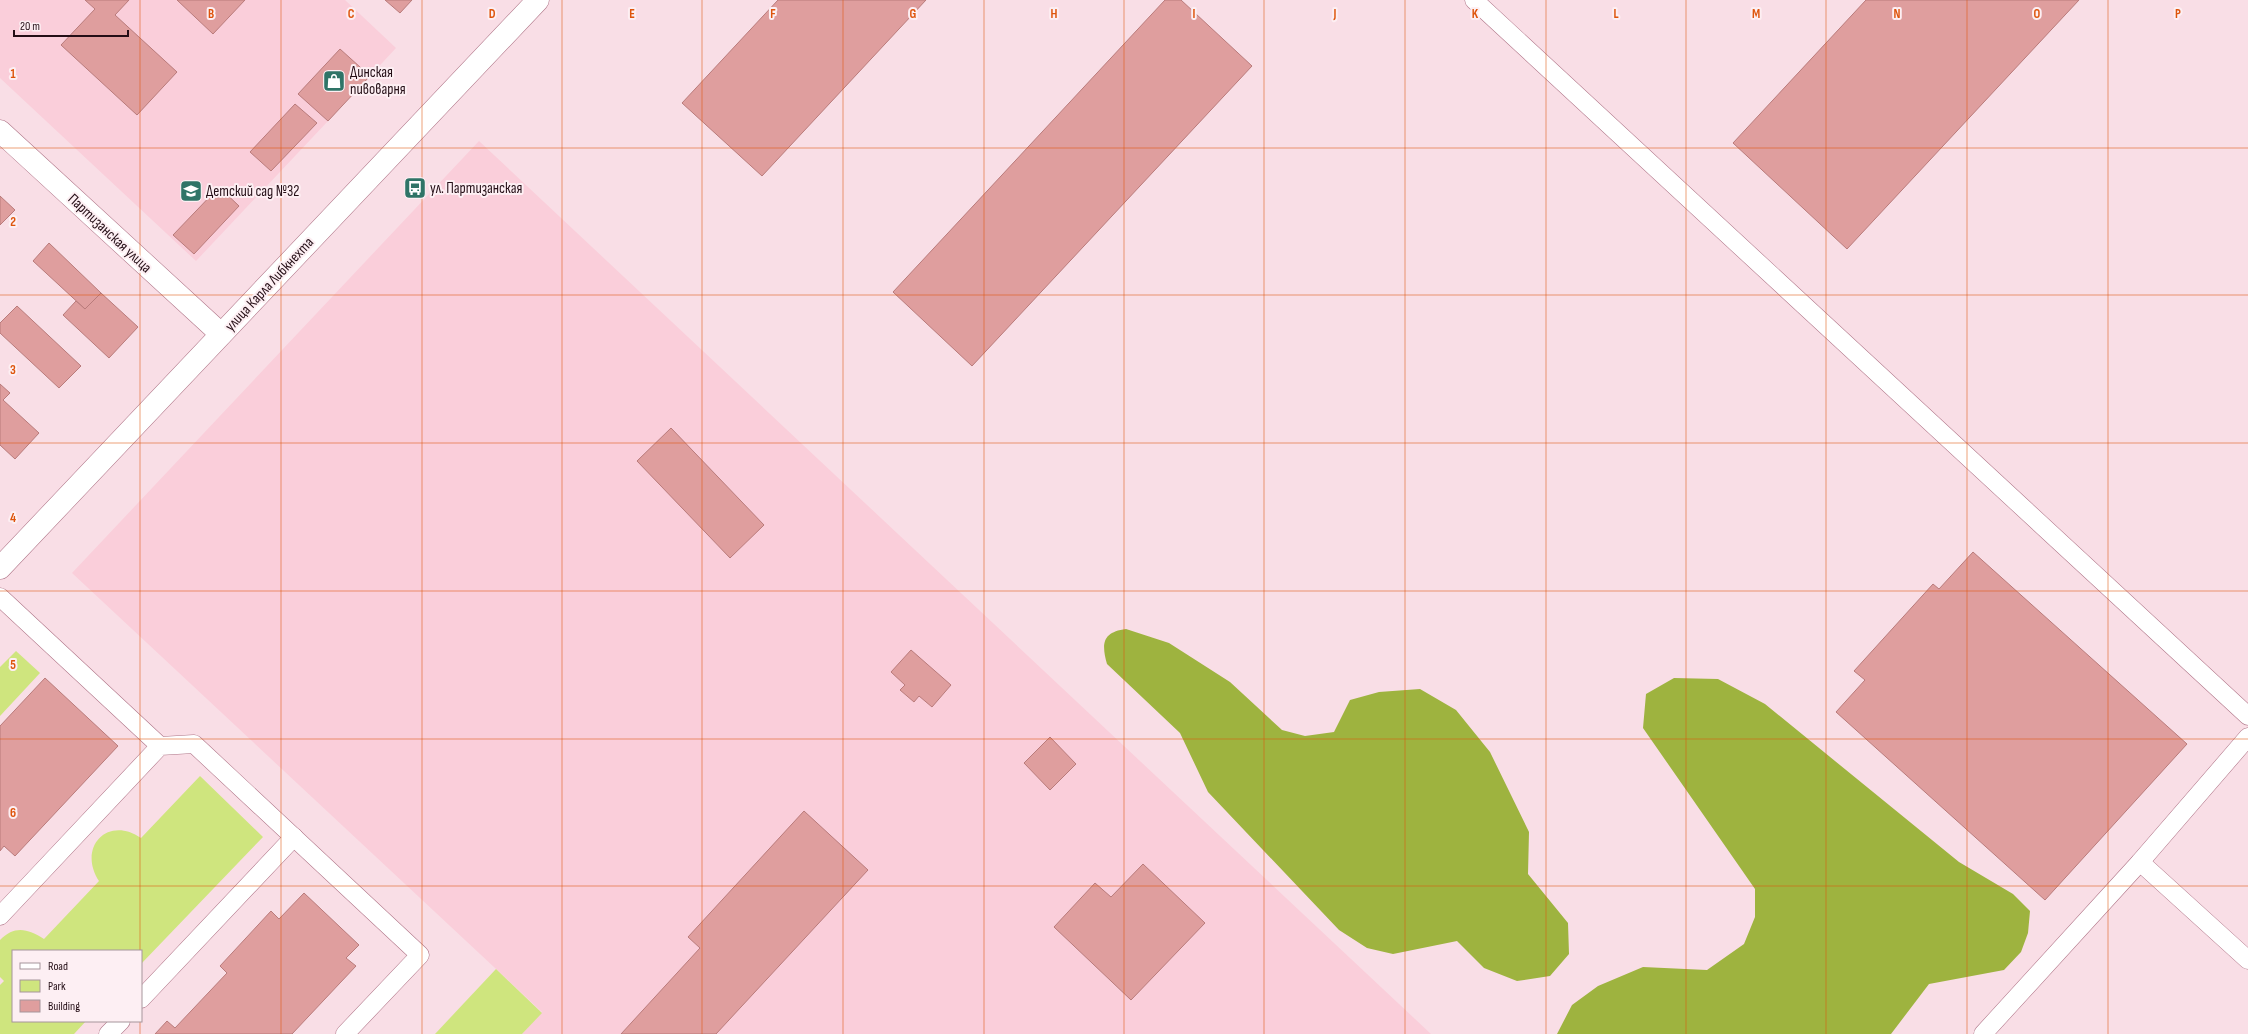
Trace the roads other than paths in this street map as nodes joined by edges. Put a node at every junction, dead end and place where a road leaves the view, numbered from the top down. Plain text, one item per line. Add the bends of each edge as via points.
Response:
1 (538, 0) edge
2 (1474, 0) edge
3 (0, 131) edge
4 (221, 334) junction
5 (0, 568) edge
6 (0, 597) edge
7 (2248, 716) edge
8 (2248, 738) edge
9 (160, 746) junction
10 (294, 837) junction
11 (2140, 862) junction
12 (0, 916) edge
13 (2248, 960) edge
14 (142, 998) edge
15 (120, 1022) edge
16 (108, 1034) edge
17 (345, 1034) edge
18 (1983, 1034) edge

1 - 4 street, улица Карла Либкнехта
2 - 7 lane
3 - 4 street, Партизанская улица
4 - 5 street, улица Карла Либкнехта
6 - 9 lane
8 - 11 lane
9 - 10 lane via 194,744
9 - 12 lane
10 - 14 lane
10 - 17 lane via 420,954
11 - 13 lane
11 - 18 lane
15 - 16 lane

